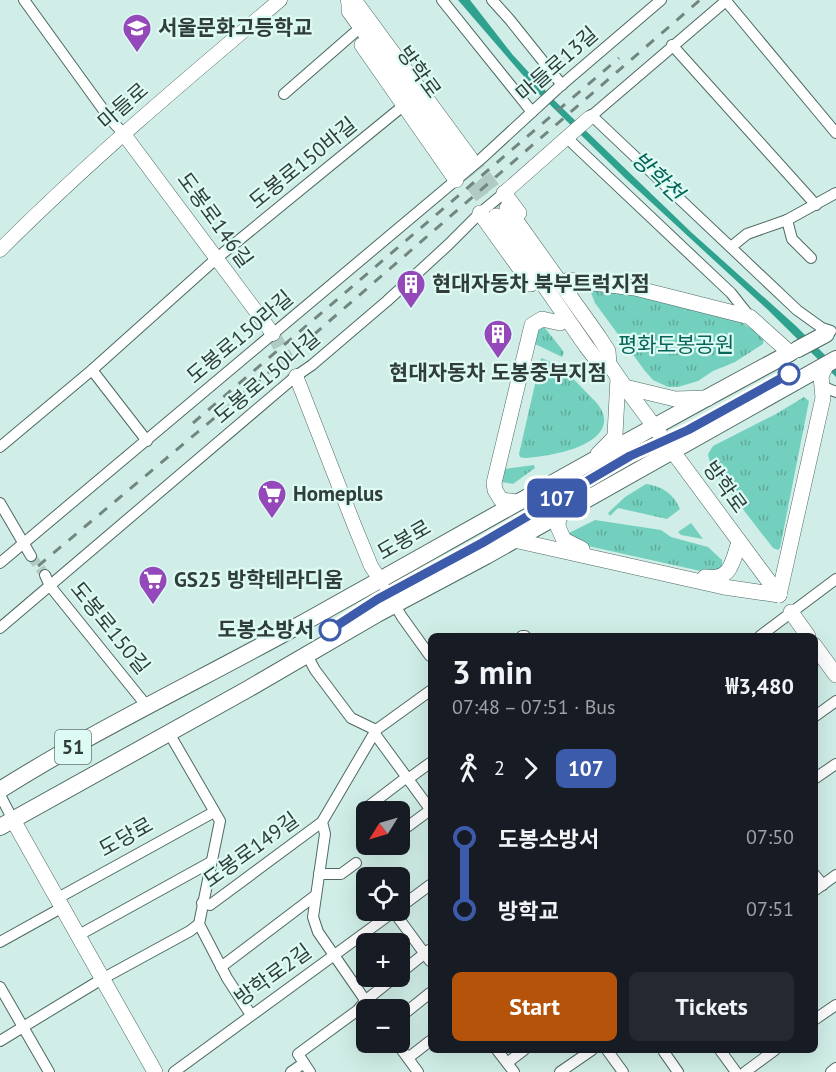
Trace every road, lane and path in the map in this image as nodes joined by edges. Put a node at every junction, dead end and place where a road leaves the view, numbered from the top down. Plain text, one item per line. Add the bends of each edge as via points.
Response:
1 (24, 0) edge
2 (280, 0) edge
3 (442, 0) edge
4 (492, 0) edge
5 (661, 0) edge
6 (727, 0) edge
7 (349, 1) edge
8 (360, 17) junction
9 (354, 33) junction
10 (672, 45) junction
11 (560, 86) junction
12 (284, 94) dead end
13 (403, 106) junction
14 (532, 112) junction
15 (590, 117) junction
16 (123, 133) junction
17 (836, 133) edge
18 (569, 136) junction
19 (467, 166) junction
20 (836, 193) edge
21 (816, 205) junction
22 (502, 206) junction
23 (480, 213) junction
24 (787, 220) junction
25 (731, 247) junction
26 (0, 250) edge
27 (217, 258) junction
28 (811, 258) dead end
29 (568, 280) junction
30 (750, 317) junction
31 (560, 323) junction
32 (831, 331) edge
33 (273, 334) junction
34 (592, 341) junction
35 (794, 351) junction
36 (826, 364) edge
37 (92, 370) junction
38 (296, 376) junction
39 (622, 382) junction
40 (830, 389) edge
41 (708, 399) junction
42 (654, 428) junction
43 (147, 441) junction
44 (0, 447) edge
45 (672, 450) junction
46 (588, 463) junction
47 (517, 502) junction
48 (0, 503) edge
49 (559, 515) junction
50 (514, 540) junction
51 (739, 542) junction
52 (25, 544) junction
53 (31, 556) tunnel mouth
54 (0, 563) edge
55 (45, 575) tunnel mouth
56 (836, 579) edge
57 (380, 580) junction
58 (50, 586) junction
59 (778, 595) junction
60 (395, 604) junction
61 (791, 612) junction
62 (0, 628) edge
63 (764, 633) edge
64 (806, 633) edge
65 (818, 650) edge
66 (428, 653) edge
67 (307, 656) junction
68 (836, 675) edge
69 (428, 693) edge
70 (836, 701) edge
71 (146, 705) junction
72 (818, 714) edge
73 (375, 732) junction
74 (169, 733) junction
75 (836, 764) edge
76 (428, 765) edge
77 (818, 775) edge
78 (408, 778) junction
79 (0, 790) edge
80 (0, 795) edge
81 (376, 801) edge
82 (428, 807) edge
83 (428, 811) edge
84 (214, 812) junction
85 (322, 822) junction
86 (6, 824) edge
87 (410, 825) edge
88 (211, 862) junction
89 (356, 863) dead end
90 (319, 874) junction
91 (836, 875) edge
92 (428, 886) edge
93 (819, 888) edge
94 (316, 895) junction
95 (410, 900) edge
96 (61, 903) junction
97 (202, 903) junction
98 (381, 921) edge
99 (404, 921) edge
100 (199, 924) junction
101 (79, 935) junction
102 (0, 942) edge
103 (428, 954) edge
104 (334, 955) junction
105 (428, 956) edge
106 (410, 967) edge
107 (221, 968) junction
108 (102, 979) junction
109 (0, 987) edge
110 (386, 987) edge
111 (428, 995) edge
112 (364, 999) edge
113 (374, 999) edge
114 (836, 1005) edge
115 (410, 1009) edge
116 (356, 1011) edge
117 (250, 1015) junction
118 (818, 1017) edge
119 (23, 1027) junction
120 (0, 1041) edge
121 (428, 1043) edge
122 (404, 1053) edge
123 (499, 1053) edge
124 (522, 1053) edge
125 (588, 1053) edge
126 (609, 1053) edge
127 (665, 1053) edge
128 (722, 1053) edge
129 (770, 1053) edge
130 (408, 1059) junction
131 (307, 1067) edge
132 (510, 1067) edge
133 (836, 1068) edge
134 (49, 1072) edge
135 (155, 1072) edge
136 (174, 1072) edge
137 (291, 1072) edge
138 (418, 1072) edge
139 (560, 1072) edge
140 (623, 1072) edge
141 (678, 1072) edge
142 (736, 1072) edge
143 (745, 1072) edge
144 (831, 1072) edge

1 - 16 street
2 - 16 street, 마들로
3 - 14 street
4 - 11 street
5 - 11 street, 마들로13길
6 - 10 street
6 - 17 street
7 - 8 main road, 방학로 via 349,11
8 - 9 main road
8 - 19 main road, 방학로
8 - 19 main road via 378,23 391,38
9 - 12 street
9 - 13 main road
10 - 15 street
10 - 21 street
11 - 14 street, 마들로13길
13 - 19 main road
13 - 27 street, 도봉로150바길
14 - 19 street, 마들로13길
15 - 18 street
15 - 25 street, 도봉로
16 - 26 street, 마들로
16 - 27 street, 도봉로146길
18 - 22 street
18 - 30 street via 731,293
19 - 33 street, 도봉로150라길
20 - 21 street
21 - 24 street
22 - 23 street, 도봉로150나길
22 - 29 main road
22 - 34 main road, 방학로
23 - 31 main road
23 - 38 street, 도봉로150나길 via 387,301
24 - 25 street via 747,234
24 - 28 street via 792,239
25 - 32 street, 도봉로 via 806,318
27 - 33 street, 도봉로146길
27 - 37 street, 도봉로150바길
29 - 30 main road via 635,288
29 - 34 main road via 598,322
30 - 35 main road
31 - 34 main road via 573,340
31 - 47 main road via 542,319 532,325 494,483 501,500
32 - 35 main road, 도봉로 / 51
33 - 43 street, 도봉로150라길
34 - 39 main road, 방학로 via 596,359 609,364
35 - 41 main road, 도봉로 / 51
36 - 40 main road via 821,376
36 - 45 main road, 51
37 - 43 street
37 - 44 street, 도봉로150바길
38 - 57 street
38 - 58 street, 도봉로150나길
39 - 41 main road via 675,399
39 - 42 main road, 방학로
39 - 46 main road via 616,399 613,440
40 - 59 main road via 823,398
41 - 42 main road, 도봉로 / 51
42 - 45 main road, 방학로
42 - 46 main road, 도봉로 / 51
43 - 52 street, 도봉로150라길
45 - 49 main road, 51
45 - 51 main road, 방학로
46 - 47 main road, 도봉로 / 51
47 - 57 main road, 도봉로 / 51
48 - 52 street
49 - 50 main road, 51
49 - 51 main road via 560,533 575,547 711,578 727,572
50 - 59 main road via 751,593
50 - 60 main road, 51
51 - 59 main road, 방학로
52 - 53 street
52 - 54 street, 도봉로150라길
55 - 58 street, 도봉로150길
56 - 61 street
57 - 60 street
57 - 71 main road, 도봉로 / 51
58 - 62 street, 도봉로150나길
58 - 71 street, 도봉로150길
59 - 61 street, 방학로
60 - 66 street
60 - 67 main road, 51
61 - 63 street
61 - 64 main road, 방학로
65 - 68 main road
67 - 73 street via 351,718
67 - 74 main road, 51
69 - 73 street
70 - 72 street
71 - 79 main road, 도봉로 / 51
73 - 78 street
73 - 85 street
74 - 84 street, 도봉로149길
74 - 86 main road, 51
75 - 77 street
76 - 78 street
78 - 81 street
78 - 82 street
80 - 86 street
83 - 87 street
84 - 88 street, 도봉로149길 via 220,822
84 - 96 street, 도당로
85 - 90 street via 325,834
85 - 97 street, 도봉로149길 via 210,905
86 - 96 main road
88 - 97 street, 도봉로149길
88 - 101 street
89 - 90 street via 341,874
90 - 94 street
91 - 93 street
92 - 95 street, 방학로2길
94 - 104 street via 312,917
94 - 107 street
96 - 101 main road
96 - 102 street, 도당로
97 - 100 street, 도봉로149길
98 - 104 street, 방학로2길
99 - 103 street
100 - 107 street
100 - 108 street
101 - 108 main road
104 - 112 street
104 - 117 street, 방학로2길
105 - 106 street
107 - 117 street
108 - 119 street
108 - 135 main road
109 - 119 street
110 - 113 street
111 - 115 street
114 - 118 street
116 - 131 street via 298,1054
117 - 136 street, 방학로2길
119 - 120 street
119 - 134 street
121 - 130 street
122 - 130 street
123 - 132 street
124 - 132 street
125 - 139 street
126 - 140 street
127 - 141 street
128 - 142 street
129 - 143 street
130 - 138 street
131 - 137 street
133 - 144 street

